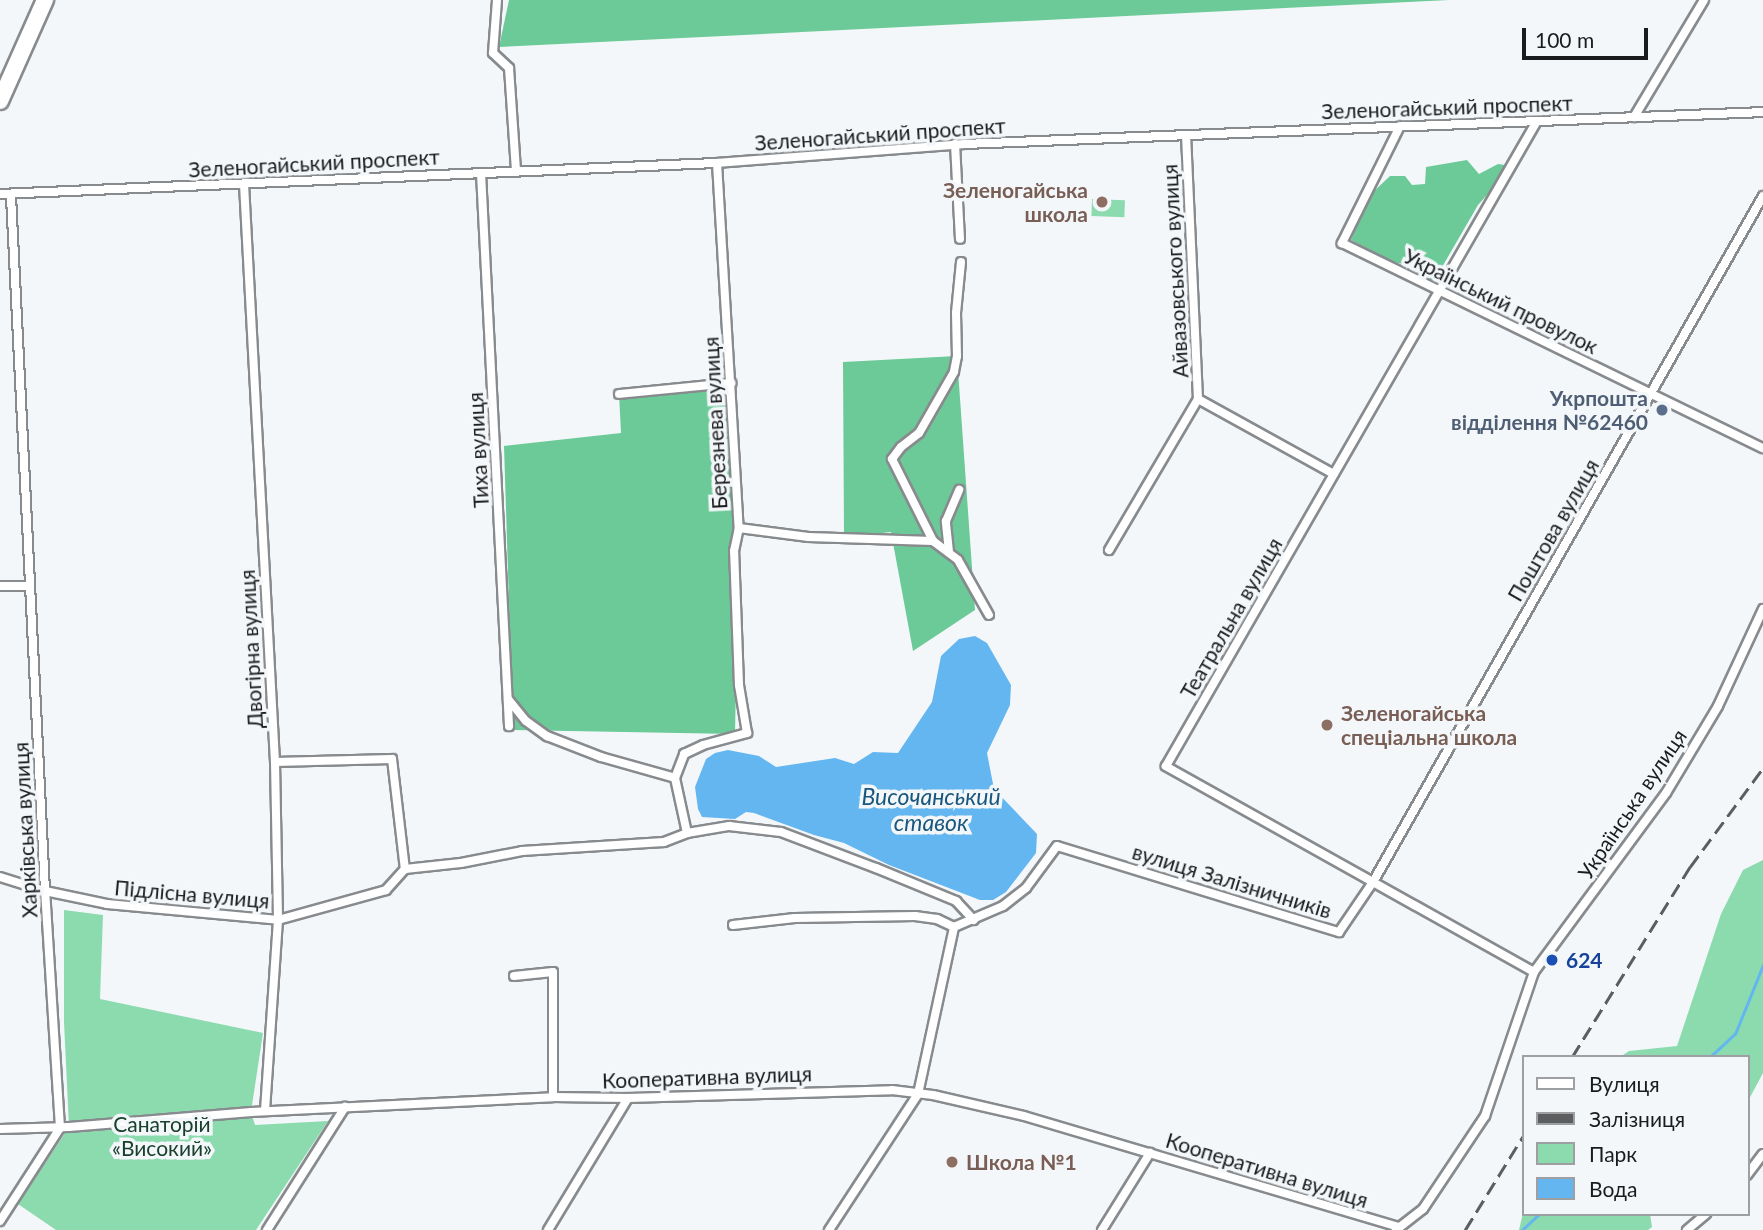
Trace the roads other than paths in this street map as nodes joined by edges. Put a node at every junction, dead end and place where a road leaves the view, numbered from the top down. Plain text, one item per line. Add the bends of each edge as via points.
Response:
1 (45, 0) edge
2 (497, 0) edge
3 (1704, 0) edge
4 (0, 101) edge
5 (1763, 112) edge
6 (1634, 117) junction
7 (1537, 121) junction
8 (1400, 126) junction
9 (1186, 135) junction
10 (955, 144) junction
11 (717, 163) junction
12 (516, 170) junction
13 (481, 173) junction
14 (244, 184) junction
15 (0, 194) edge
16 (10, 195) junction
17 (1763, 196) edge
18 (960, 239) dead end
19 (961, 262) dead end
20 (1440, 290) junction
21 (731, 383) junction
22 (619, 394) dead end
23 (1651, 394) junction
24 (1198, 399) junction
25 (1763, 448) edge
26 (1334, 474) junction
27 (959, 490) dead end
28 (738, 528) junction
29 (933, 541) junction
30 (1109, 550) dead end
31 (949, 552) junction
32 (0, 586) edge
33 (29, 586) junction
34 (1763, 608) edge
35 (989, 615) dead end
36 (508, 699) junction
37 (509, 726) dead end
38 (275, 762) junction
39 (675, 778) junction
40 (687, 833) junction
41 (405, 869) junction
42 (0, 877) edge
43 (1373, 882) junction
44 (45, 891) junction
45 (278, 920) junction
46 (974, 920) junction
47 (733, 925) dead end
48 (954, 927) junction
49 (1534, 972) junction
50 (514, 976) dead end
51 (918, 1094) junction
52 (552, 1097) junction
53 (628, 1098) junction
54 (345, 1107) junction
55 (265, 1111) junction
56 (60, 1128) junction
57 (0, 1129) edge
58 (1150, 1153) junction
59 (1763, 1154) edge
60 (1749, 1172) edge
61 (1704, 1216) edge
62 (0, 1221) edge
63 (1397, 1229) edge
64 (267, 1230) edge
65 (548, 1230) edge
66 (829, 1230) edge
67 (1102, 1230) edge
68 (1687, 1230) edge

1 - 4 highway
2 - 12 street via 493,54 509,68
3 - 6 street
5 - 6 street, Зеленогайський проспект
6 - 7 street, Зеленогайський проспект
7 - 8 street, Зеленогайський проспект
7 - 20 street, Театральна вулиця
8 - 9 street, Зеленогайський проспект
8 - 20 street, Український провулок via 1342,243
9 - 10 street, Зеленогайський проспект
9 - 24 street, Айвазовського вулиця
10 - 11 street, Зеленогайський проспект
10 - 18 street
11 - 12 street, Зеленогайський проспект
11 - 21 street, Березнева вулиця
12 - 13 street, Зеленогайський проспект
13 - 14 street, Зеленогайський проспект
13 - 36 street, Тиха вулиця
14 - 16 street, Зеленогайський проспект
14 - 38 street, Двогірна вулиця
15 - 16 street, Зеленогайський проспект
16 - 33 street, Харківська вулиця
17 - 23 street, Поштова вулиця
19 - 29 street via 954,372 919,433 892,459
20 - 23 street, Український провулок
20 - 26 street, Театральна вулиця
21 - 22 street
21 - 28 street, Березнева вулиця
23 - 25 street, Український провулок
23 - 43 street, Поштова вулиця
24 - 26 street
24 - 30 street, Айвазовського вулиця
26 - 43 street, Театральна вулиця via 1166,766
27 - 31 street via 946,521
28 - 29 street, Березнева вулиця via 808,537
28 - 39 street via 734,551 739,685 747,733 684,754
29 - 31 street
31 - 35 street
32 - 33 street
33 - 44 street, Харківська вулиця
34 - 49 street, Українська вулиця via 1718,706 1666,793
36 - 37 street, Тиха вулиця
36 - 39 street via 526,721 547,736
38 - 41 street via 392,759
38 - 45 street, Двогірна вулиця
39 - 40 street
40 - 41 street via 664,842 522,851
40 - 46 street via 729,827 781,832 936,891 956,901
41 - 45 street, Підлісна вулиця via 386,890
42 - 44 street, Підлісна вулиця
43 - 46 street, вулиця Залізничників via 1339,932 1057,846 1026,888
43 - 49 street, Театральна вулиця
44 - 45 street, Підлісна вулиця via 107,904
44 - 56 street, Харківська вулиця
45 - 55 street, Двогірна вулиця
46 - 48 street
47 - 48 street via 795,918 915,916
48 - 51 street
49 - 63 street, Українська вулиця via 1485,1116 1423,1209
50 - 52 street via 553,972
51 - 53 street, Кооперативна вулиця via 892,1090
51 - 58 street, Кооперативна вулиця via 1024,1116
51 - 66 street
52 - 53 street, Кооперативна вулиця
52 - 54 street, Кооперативна вулиця
53 - 65 street
54 - 55 street, Кооперативна вулиця
54 - 64 street
55 - 56 street, Кооперативна вулиця
56 - 57 street, Кооперативна вулиця
56 - 62 street
58 - 63 street, Кооперативна вулиця
58 - 67 street
59 - 60 street
61 - 68 street

